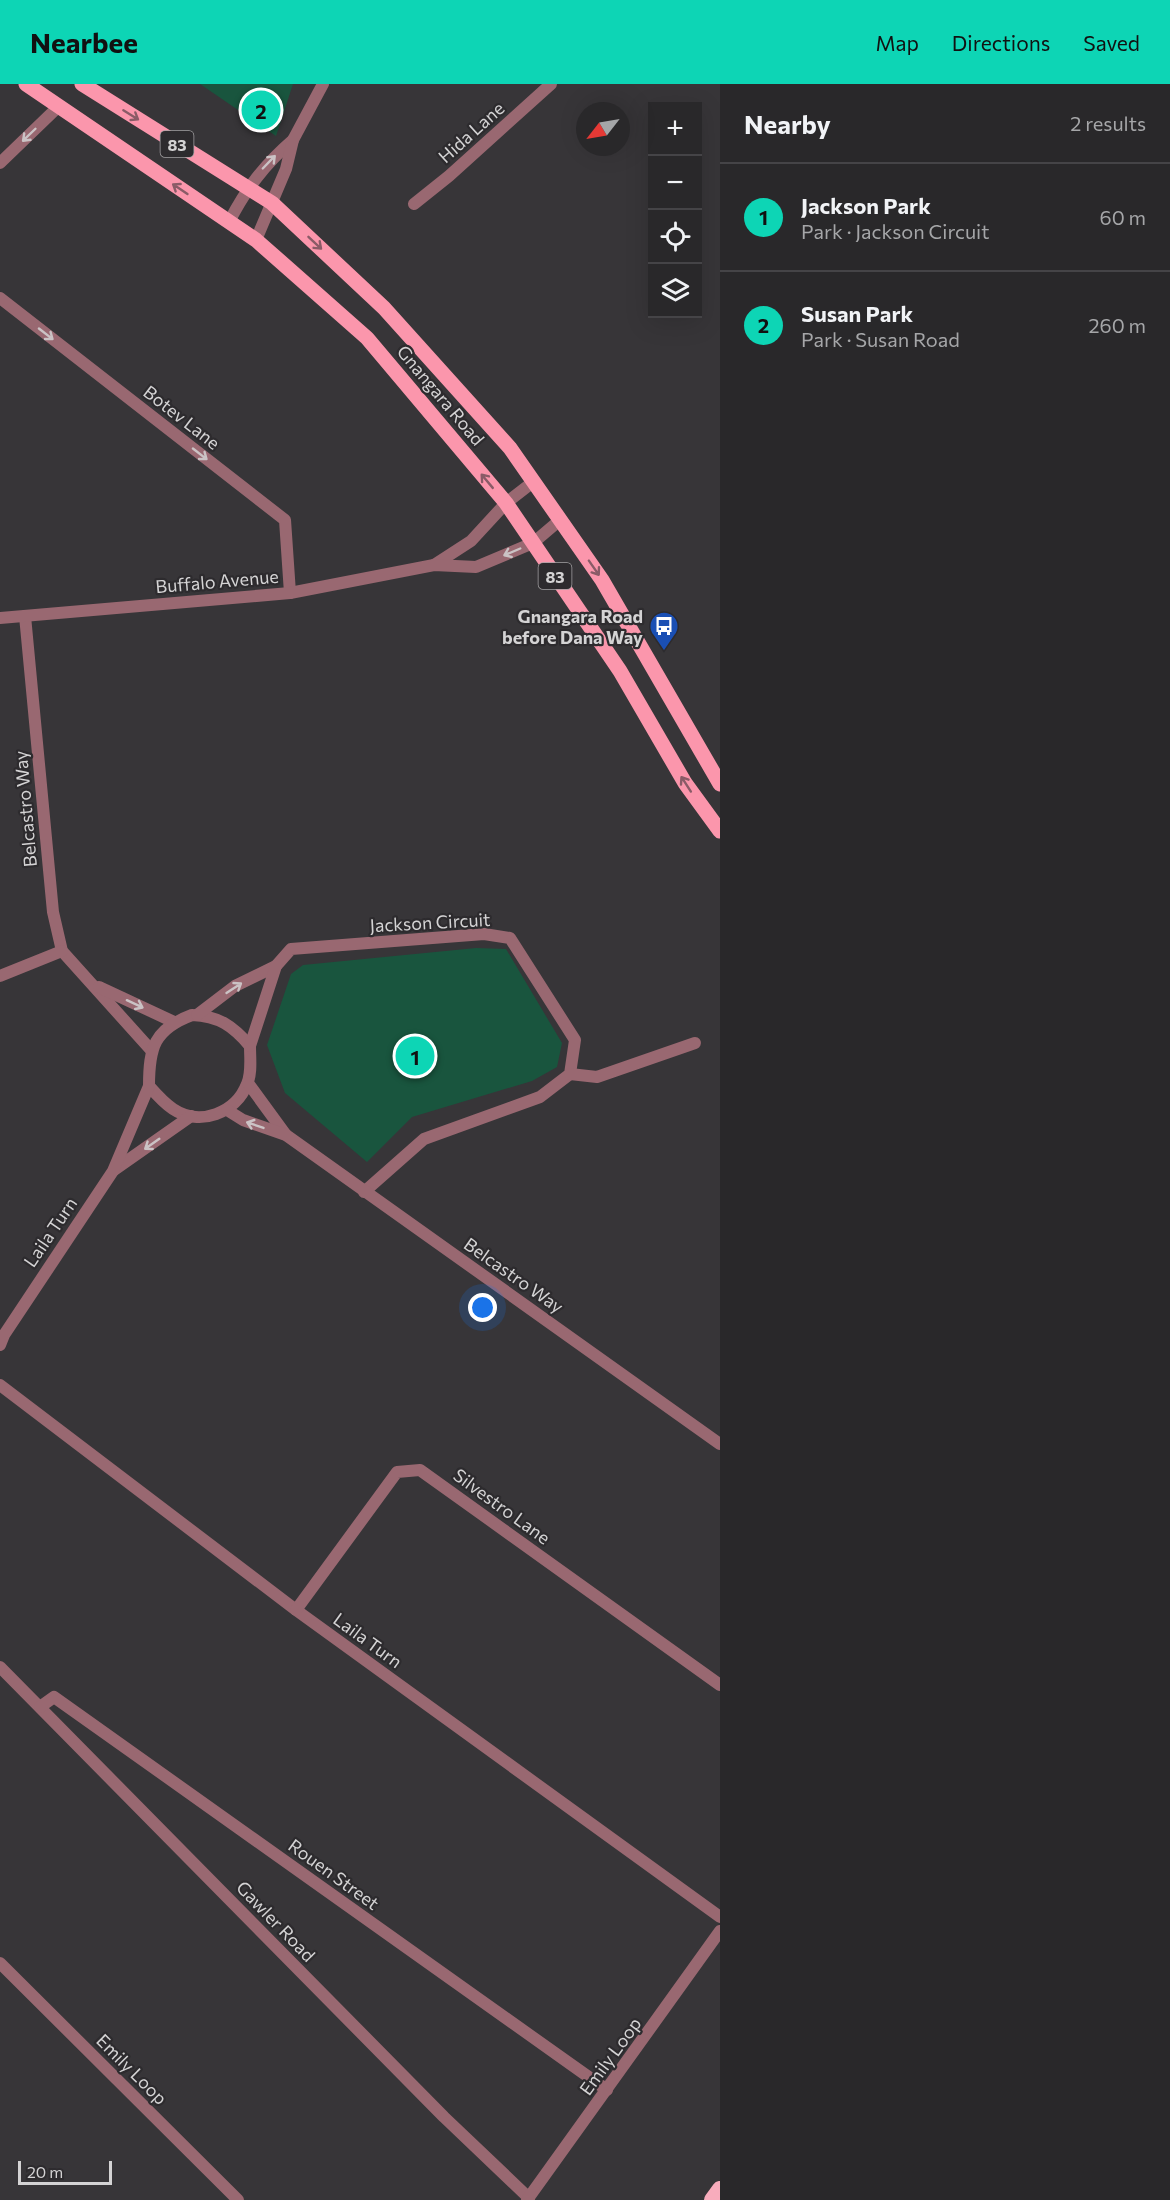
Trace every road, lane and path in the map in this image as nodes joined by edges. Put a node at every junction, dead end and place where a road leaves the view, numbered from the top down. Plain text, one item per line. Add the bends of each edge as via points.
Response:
1 (26, 84) edge
2 (82, 84) edge
3 (323, 84) edge
4 (550, 84) edge
5 (58, 107) junction
6 (292, 141) junction
7 (0, 163) edge
8 (247, 188) junction
9 (272, 203) junction
10 (414, 204) dead end
11 (229, 222) junction
12 (256, 240) junction
13 (0, 298) edge
14 (533, 482) junction
15 (506, 503) junction
16 (560, 520) junction
17 (533, 543) junction
18 (434, 565) junction
19 (290, 593) junction
20 (25, 616) junction
21 (0, 618) edge
22 (720, 784) edge
23 (720, 831) edge
24 (62, 951) junction
25 (276, 966) junction
26 (0, 976) edge
27 (96, 985) junction
28 (197, 1015) junction
29 (174, 1022) junction
30 (695, 1043) dead end
31 (250, 1047) junction
32 (151, 1050) junction
33 (570, 1074) junction
34 (248, 1083) junction
35 (149, 1086) junction
36 (227, 1110) junction
37 (191, 1116) junction
38 (286, 1135) junction
39 (113, 1171) junction
40 (364, 1192) junction
41 (0, 1345) edge
42 (0, 1385) edge
43 (720, 1444) edge
44 (296, 1610) junction
45 (0, 1667) edge
46 (720, 1685) edge
47 (40, 1707) junction
48 (720, 1917) edge
49 (720, 1931) edge
50 (0, 1963) edge
51 (607, 2090) junction
52 (720, 2189) edge
53 (528, 2199) edge
54 (238, 2200) edge
55 (712, 2200) edge

1 - 5 main road, Gnangara Road / 83
2 -> 8 main road, Gnangara Road / 83
3 - 6 street
4 - 10 street, Hida Lane
5 -> 7 street
11 -> 5 main road, Gnangara Road / 83
8 -> 6 street via 268,161
6 - 9 street
8 - 9 main road, Gnangara Road / 83
8 - 11 street
9 - 12 street
9 -> 14 main road, Gnangara Road / 83 via 384,308 510,448
11 - 12 main road, Gnangara Road / 83
15 -> 12 main road, Gnangara Road / 83 via 367,338
13 -> 19 street, Botev Lane via 285,520
14 - 15 street, Buffalo Avenue
14 - 16 main road, Gnangara Road / 83
15 - 17 main road, Gnangara Road / 83
15 - 18 street, Buffalo Avenue via 471,541
16 - 17 street, Buffalo Avenue
16 -> 22 main road, Gnangara Road / 83 via 602,580
17 -> 18 street, Buffalo Avenue via 476,567
23 -> 17 main road, Gnangara Road / 83 via 685,783 620,671
18 - 19 street, Buffalo Avenue
19 - 20 street, Buffalo Avenue
20 - 21 street, Buffalo Avenue
20 - 24 street, Belcastro Way via 53,912
24 - 26 street
24 - 27 street
28 -> 25 street, Jackson Circuit via 235,986
25 - 31 street
25 - 33 street, Jackson Circuit via 291,949 484,934 510,938 575,1040
27 -> 29 street
27 - 32 street
28 - 29 street
28 - 31 street via 228,1024
29 - 32 street via 159,1035
30 - 33 street via 597,1077
31 - 34 street
32 - 35 street
33 - 40 street via 540,1097 424,1139
34 - 36 street
34 - 38 street, Belcastro Way
35 - 37 street via 174,1110
35 - 39 street, Laila Turn
36 - 37 street
38 -> 36 street, Belcastro Way
37 -> 39 street, Laila Turn
38 - 40 street, Belcastro Way
39 - 41 street, Laila Turn
40 - 43 street, Belcastro Way
42 - 44 street, Laila Turn
44 - 46 street, Silvestro Lane via 397,1472 420,1470
44 - 48 street, Laila Turn
45 - 47 street, Gawler Road
47 - 51 street, Rouen Street via 54,1697
47 - 53 street, Gawler Road
49 - 51 street, Emily Loop
50 - 54 street, Emily Loop
51 - 53 street, Emily Loop
52 - 55 highway

